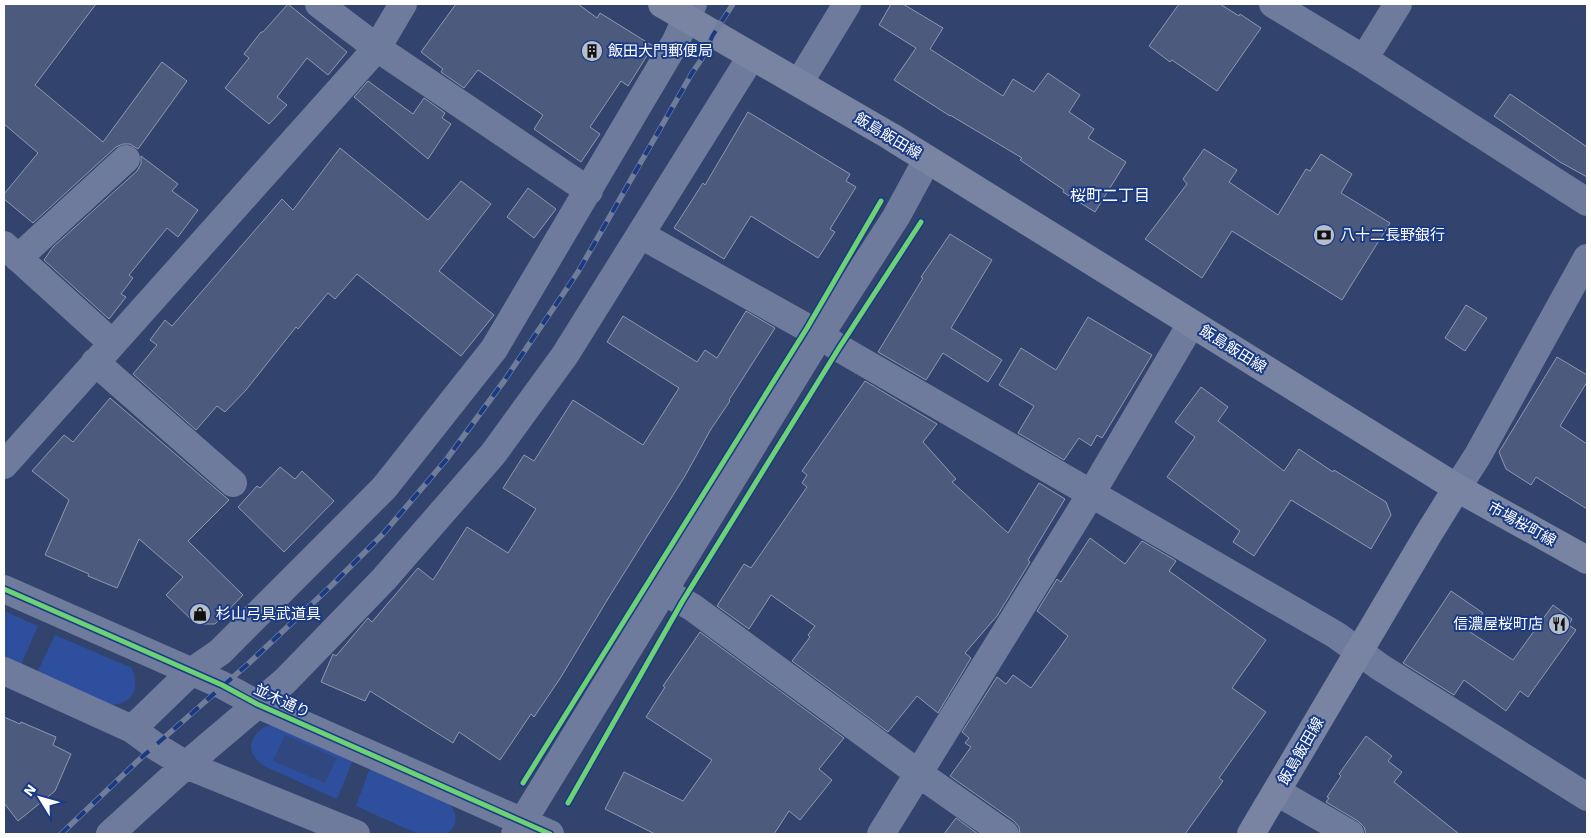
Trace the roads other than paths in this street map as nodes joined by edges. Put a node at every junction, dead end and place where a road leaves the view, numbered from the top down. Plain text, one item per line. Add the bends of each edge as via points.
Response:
1 (319, 4) edge
2 (403, 4) edge
3 (662, 4) edge
4 (847, 4) edge
5 (1273, 4) edge
6 (1398, 4) edge
7 (689, 11) edge
8 (377, 48) junction
9 (751, 57) junction
10 (1364, 59) junction
11 (799, 84) junction
12 (126, 159) dead end
13 (927, 160) junction
14 (589, 190) junction
15 (1587, 202) edge
16 (641, 235) junction
17 (11, 251) edge
18 (1587, 258) edge
19 (1192, 324) junction
20 (820, 335) junction
21 (103, 353) junction
22 (4, 465) edge
23 (233, 483) dead end
24 (1458, 488) junction
25 (1091, 494) junction
26 (1587, 560) edge
27 (4, 589) edge
28 (663, 591) junction
29 (1359, 652) junction
30 (4, 671) edge
31 (191, 672) junction
32 (257, 704) junction
33 (132, 729) junction
34 (186, 765) junction
35 (918, 773) junction
36 (1277, 792) junction
37 (1587, 797) edge
38 (519, 828) edge
39 (110, 834) edge
40 (356, 834) edge
41 (550, 834) edge
42 (881, 834) edge
43 (1006, 834) edge
44 (1251, 834) edge
45 (1350, 834) edge

1 - 8 street
2 - 8 street
3 - 7 main road, 飯島飯田線
4 - 11 street
5 - 10 street
6 - 10 street
7 - 9 main road, 飯島飯田線
7 - 14 street via 675,43
8 - 14 street
8 - 21 street
9 - 11 main road, 飯島飯田線
9 - 16 street
10 - 15 street
11 - 13 main road, 飯島飯田線
12 - 17 street
13 - 19 main road, 飯島飯田線
13 - 20 street via 896,217
14 - 31 street via 494,349 384,488 220,652
16 - 20 street
16 - 32 street via 565,355 493,454 384,579 286,681
17 - 21 street
18 - 24 street
19 - 24 main road, 飯島飯田線
19 - 25 street
20 - 25 street
20 - 28 street
21 - 22 street
21 - 23 street
24 - 26 main road, 市場桜町線
24 - 29 main road, 飯島飯田線
25 - 29 street
25 - 35 street
27 - 31 street, 並木通り
28 - 35 street via 692,607
28 - 38 street
29 - 36 main road, 飯島飯田線
29 - 37 street
30 - 33 street
31 - 32 street, 並木通り
31 - 33 street
32 - 34 street
32 - 38 street, 並木通り
33 - 34 street
34 - 39 street
34 - 40 street
35 - 42 street
35 - 43 street
36 - 44 main road, 飯島飯田線
36 - 45 street
38 - 41 street, 並木通り

